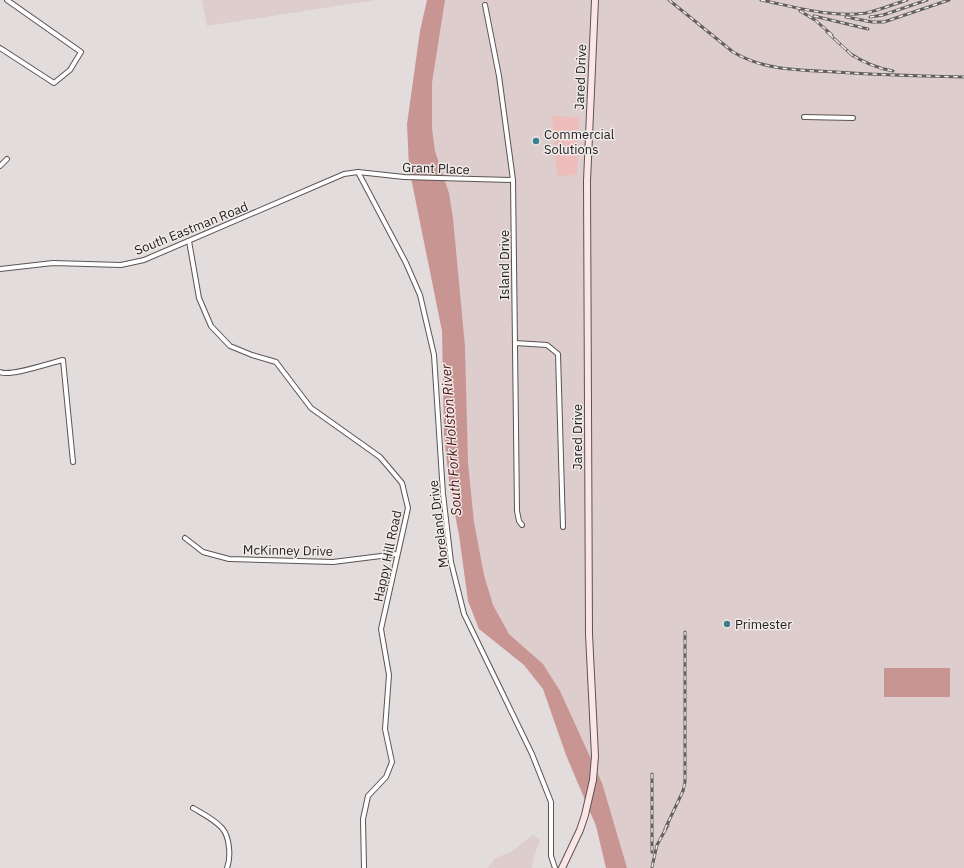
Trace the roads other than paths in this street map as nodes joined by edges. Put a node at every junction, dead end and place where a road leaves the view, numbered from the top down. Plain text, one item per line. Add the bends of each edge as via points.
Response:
1 (7, 0) edge
2 (595, 0) edge
3 (485, 5) dead end
4 (0, 48) edge
5 (804, 117) dead end
6 (853, 118) dead end
7 (7, 159) dead end
8 (0, 166) edge
9 (358, 172) junction
10 (513, 180) junction
11 (189, 241) junction
12 (0, 269) edge
13 (514, 343) junction
14 (0, 372) edge
15 (73, 462) dead end
16 (522, 525) dead end
17 (563, 527) dead end
18 (185, 538) dead end
19 (397, 554) junction
20 (193, 808) dead end
21 (226, 868) edge
22 (364, 868) edge
23 (555, 868) edge
24 (562, 868) edge

1 - 4 street via 81,52 70,70 54,83
2 - 24 main road, Jared Drive via 587,181 589,634 595,756 590,799 580,830
3 - 10 street, Island Drive via 499,76
5 - 6 street
7 - 8 street
9 - 10 street, Grant Place via 410,177
9 - 11 street, South Eastman Road via 344,174
9 - 23 street, Moreland Drive via 420,295 434,355 443,494 451,562 464,614 532,754 552,802 551,856
10 - 13 street, Island Drive
11 - 12 street, South Eastman Road via 144,260 121,265 53,263
11 - 19 street, Happy Hill Road via 199,298 211,326 230,346 276,362 311,408 380,457 402,483 408,508
13 - 16 street, Island Drive via 517,511
13 - 17 street via 547,345 558,354
14 - 15 street via 4,374 63,360
18 - 19 street, McKinney Drive via 203,552 229,559 333,562
19 - 22 street, Happy Hill Road via 381,629 389,676 385,729 392,762 386,777 368,796 363,819
20 - 21 street via 223,829 229,847

